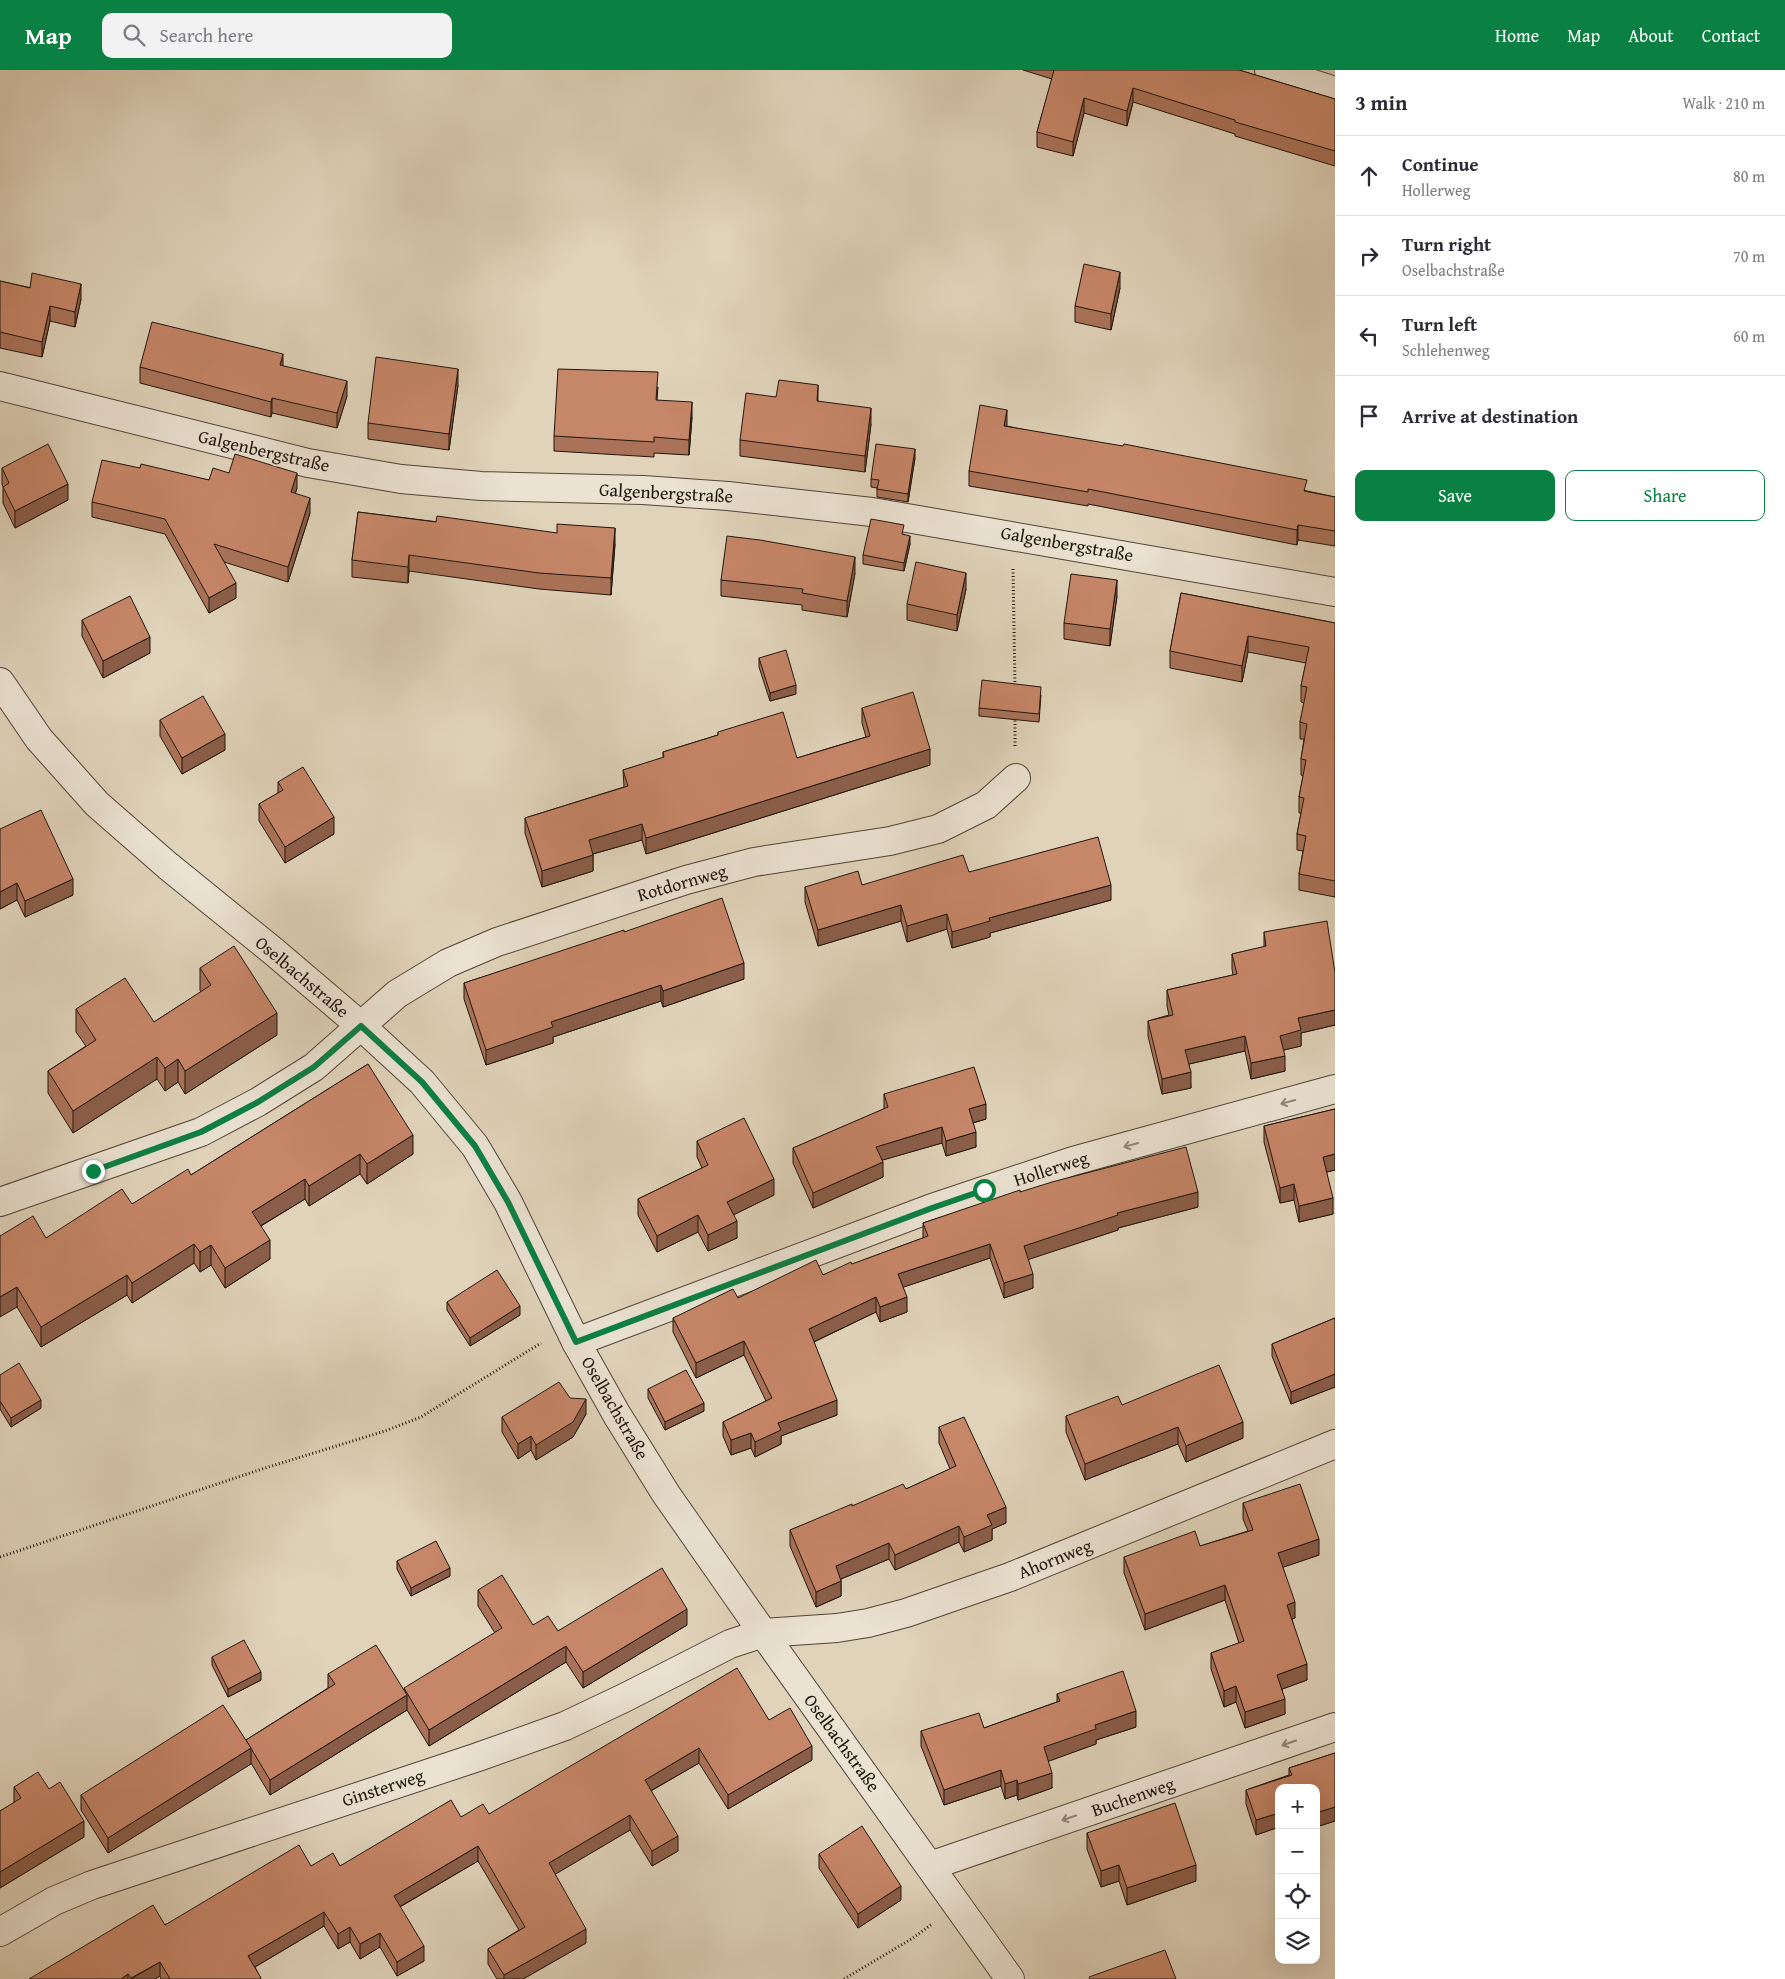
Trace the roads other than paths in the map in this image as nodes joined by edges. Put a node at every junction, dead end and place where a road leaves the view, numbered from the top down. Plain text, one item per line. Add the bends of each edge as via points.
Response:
1 (1268, 70) edge
2 (1335, 91) edge
3 (0, 386) edge
4 (1335, 592) edge
5 (0, 682) edge
6 (1016, 778) road end
7 (361, 1026) junction
8 (1335, 1089) edge
9 (0, 1202) edge
10 (572, 1334) junction
11 (1335, 1444) edge
12 (763, 1633) junction
13 (1335, 1727) edge
14 (930, 1866) junction
15 (0, 1932) edge
16 (1010, 1979) edge

1 - 2 street
3 - 4 street, Galgenbergstraße via 308,463 401,479 481,486 643,490 872,512
5 - 7 street, Oselbachstraße via 39,739 97,804
6 - 7 street, Rotdornweg via 986,805 938,829 890,841 754,862 703,875 497,942 448,963 404,990
7 - 9 street, Rotdornweg via 314,1067 201,1132
7 - 10 street, Oselbachstraße via 422,1082 475,1146 508,1202
8 -> 10 street, Hollerweg via 1073,1161
10 - 12 street, Oselbachstraße via 666,1494
11 - 12 street, Ahornweg via 1010,1578 906,1613 837,1628
12 - 14 street, Oselbachstraße
12 - 15 street, Ginsterweg via 730,1644 565,1726 92,1885 54,1901
13 -> 14 street, Buchenweg
14 - 16 street, Oselbachstraße

